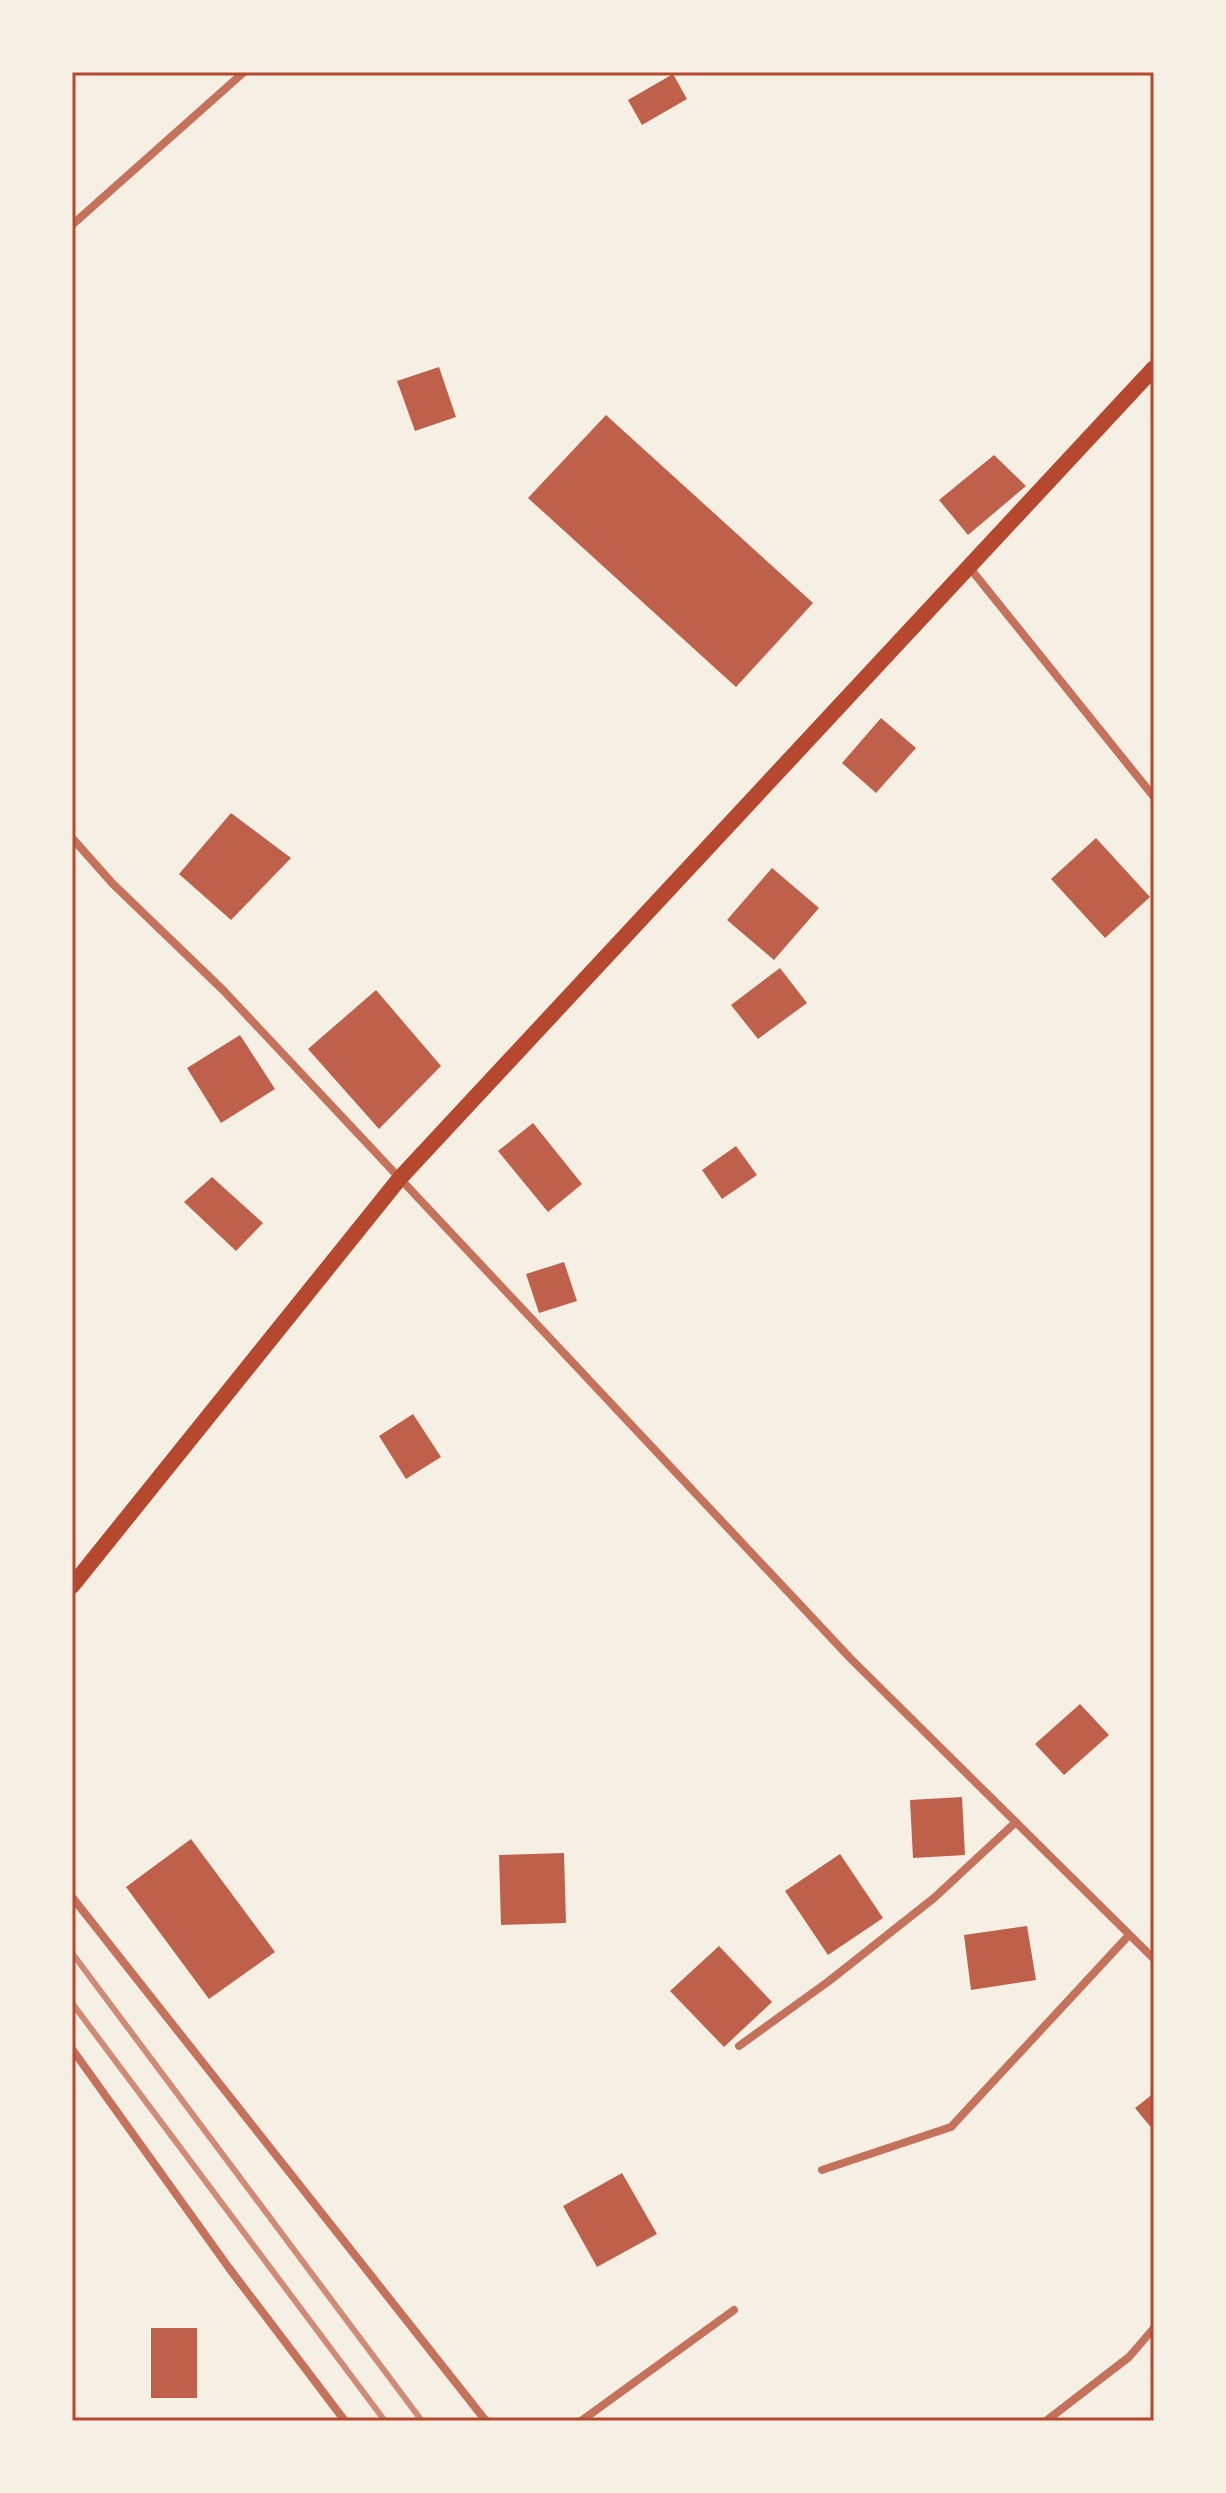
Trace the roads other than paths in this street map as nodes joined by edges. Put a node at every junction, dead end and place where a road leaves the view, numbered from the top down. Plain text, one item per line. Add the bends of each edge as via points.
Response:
1 (244, 72) edge
2 (72, 225) edge
3 (1154, 368) edge
4 (969, 567) junction
5 (1154, 797) edge
6 (72, 838) edge
7 (400, 1178) junction
8 (72, 1586) edge
9 (1016, 1822) junction
10 (72, 1897) edge
11 (1129, 1935) junction
12 (1154, 1959) edge
13 (739, 2046) dead end
14 (72, 2049) edge
15 (822, 2170) dead end
16 (734, 2310) dead end
17 (1154, 2328) edge
18 (345, 2421) edge
19 (486, 2421) edge
20 (581, 2421) edge
21 (1046, 2421) edge

1 - 2 street
3 - 4 main road
4 - 5 street
4 - 7 main road
6 - 7 street
7 - 8 main road
7 - 9 street via 851,1659
9 - 11 street
9 - 13 street via 934,1898
10 - 19 street
11 - 12 street
11 - 15 street via 951,2127
14 - 18 street
16 - 20 street
17 - 21 street via 1129,2357

